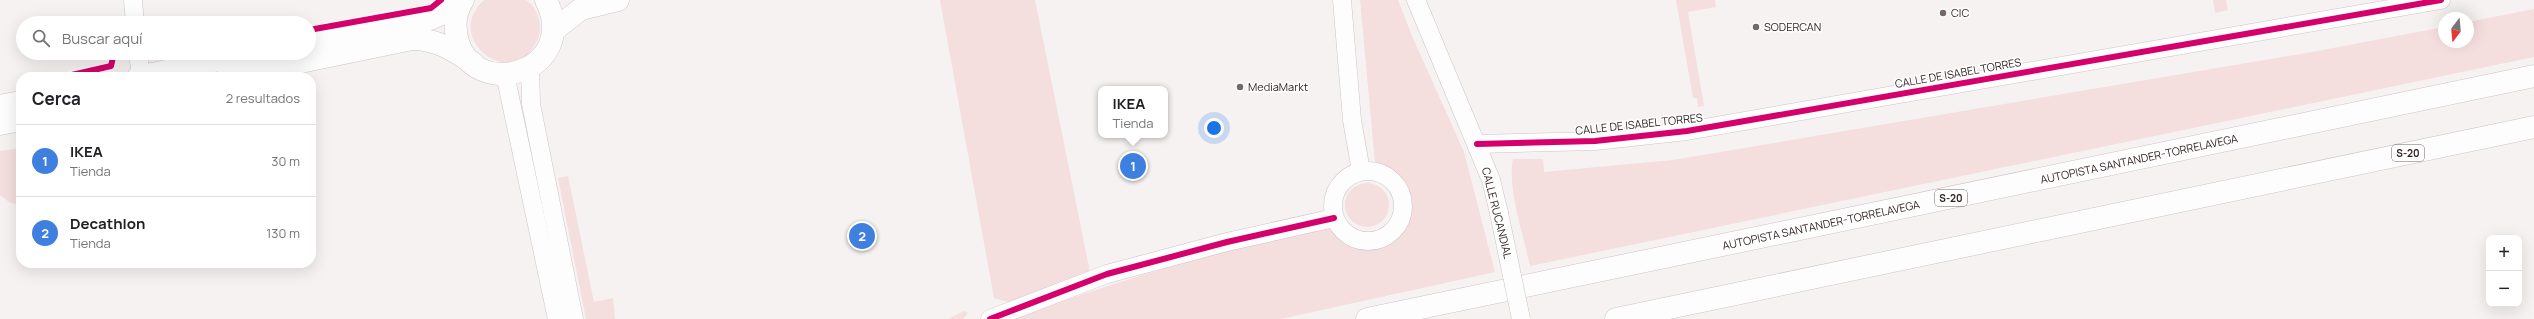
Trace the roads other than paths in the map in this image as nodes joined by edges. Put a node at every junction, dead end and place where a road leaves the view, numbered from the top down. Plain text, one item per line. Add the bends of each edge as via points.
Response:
1 (133, 0) edge
2 (546, 0) edge
3 (618, 0) edge
4 (1342, 0) edge
5 (1416, 0) edge
6 (2441, 0) edge
7 (461, 3) edge
8 (134, 16) edge
9 (554, 30) junction
10 (316, 41) edge
11 (316, 59) edge
12 (139, 60) edge
13 (219, 60) edge
14 (309, 60) edge
15 (473, 63) junction
16 (530, 69) junction
17 (140, 72) edge
18 (163, 72) edge
19 (250, 72) edge
20 (505, 74) junction
21 (2534, 76) edge
22 (16, 103) edge
23 (0, 106) edge
24 (16, 121) edge
25 (0, 124) edge
26 (2534, 127) edge
27 (1477, 144) junction
28 (1361, 172) junction
29 (1334, 218) junction
30 (556, 319) edge
31 (574, 319) edge
32 (990, 319) edge
33 (1367, 319) edge
34 (1521, 319) edge
35 (1616, 319) edge

1 - 8 street
2 - 9 main road via 554,20
3 - 9 main road via 581,9
4 - 28 street via 1352,120
5 - 27 street, CALLE RUCANDIAL
6 - 27 street, CALLE DE ISABEL TORRES via 1687,130 1595,141
7 - 10 main road via 430,19
7 - 15 main road via 455,28 458,42
9 - 16 main road via 549,48
11 - 15 main road via 412,39 425,39 445,45
12 - 17 street
13 - 18 main road
14 - 19 main road
15 - 20 main road via 488,71
16 - 20 main road
16 - 31 street via 530,104
20 - 30 street
21 - 33 main road, AUTOPISTA SANTANDER-TORRELAVEGA / S-20
22 - 23 main road
24 - 25 main road
26 - 35 main road, S-20
27 - 34 street, CALLE RUCANDIAL, bridge via 1491,180
28 - 29 street via 1350,176 1338,189 1332,206
28 - 29 street via 1380,173 1395,184 1403,201 1403,210 1396,228 1381,239 1362,241 1345,233
29 - 32 street via 1227,242 1107,274

